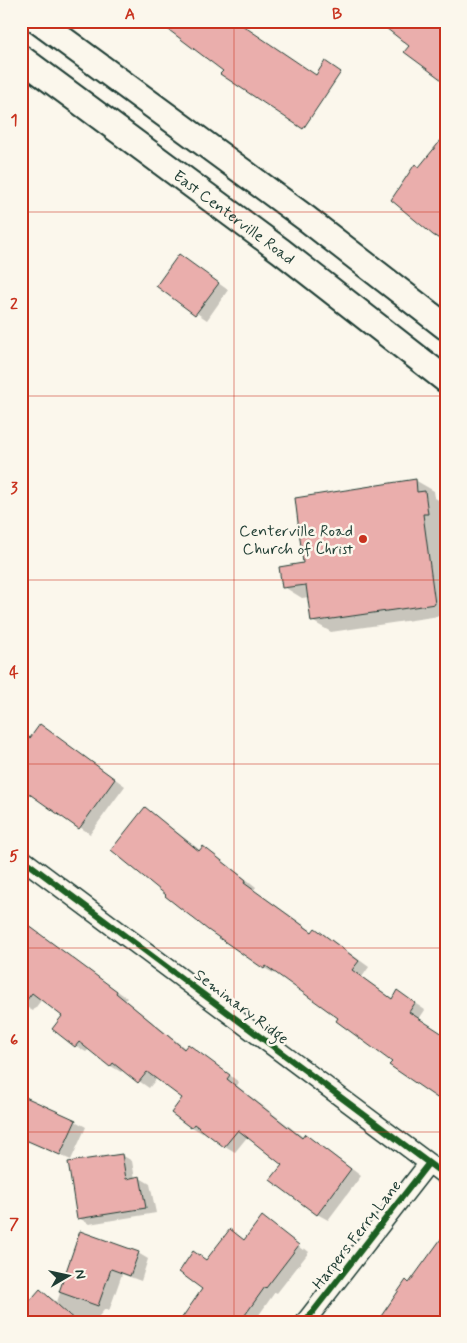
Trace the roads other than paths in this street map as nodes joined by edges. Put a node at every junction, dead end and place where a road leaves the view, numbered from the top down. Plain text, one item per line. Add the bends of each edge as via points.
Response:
1 (38, 21) edge
2 (21, 58) edge
3 (307, 220) junction
4 (281, 251) junction
5 (446, 327) edge
6 (446, 380) edge
7 (21, 858) edge
8 (428, 1164) junction
9 (446, 1176) edge
10 (305, 1322) edge

1 - 3 main road
2 - 4 main road, East Centerville Road
3 - 4 main road
3 - 5 main road
4 - 6 main road, East Centerville Road
7 - 8 street, Seminary Ridge
8 - 9 street, Seminary Ridge
8 - 10 street, Harpers Ferry Lane

